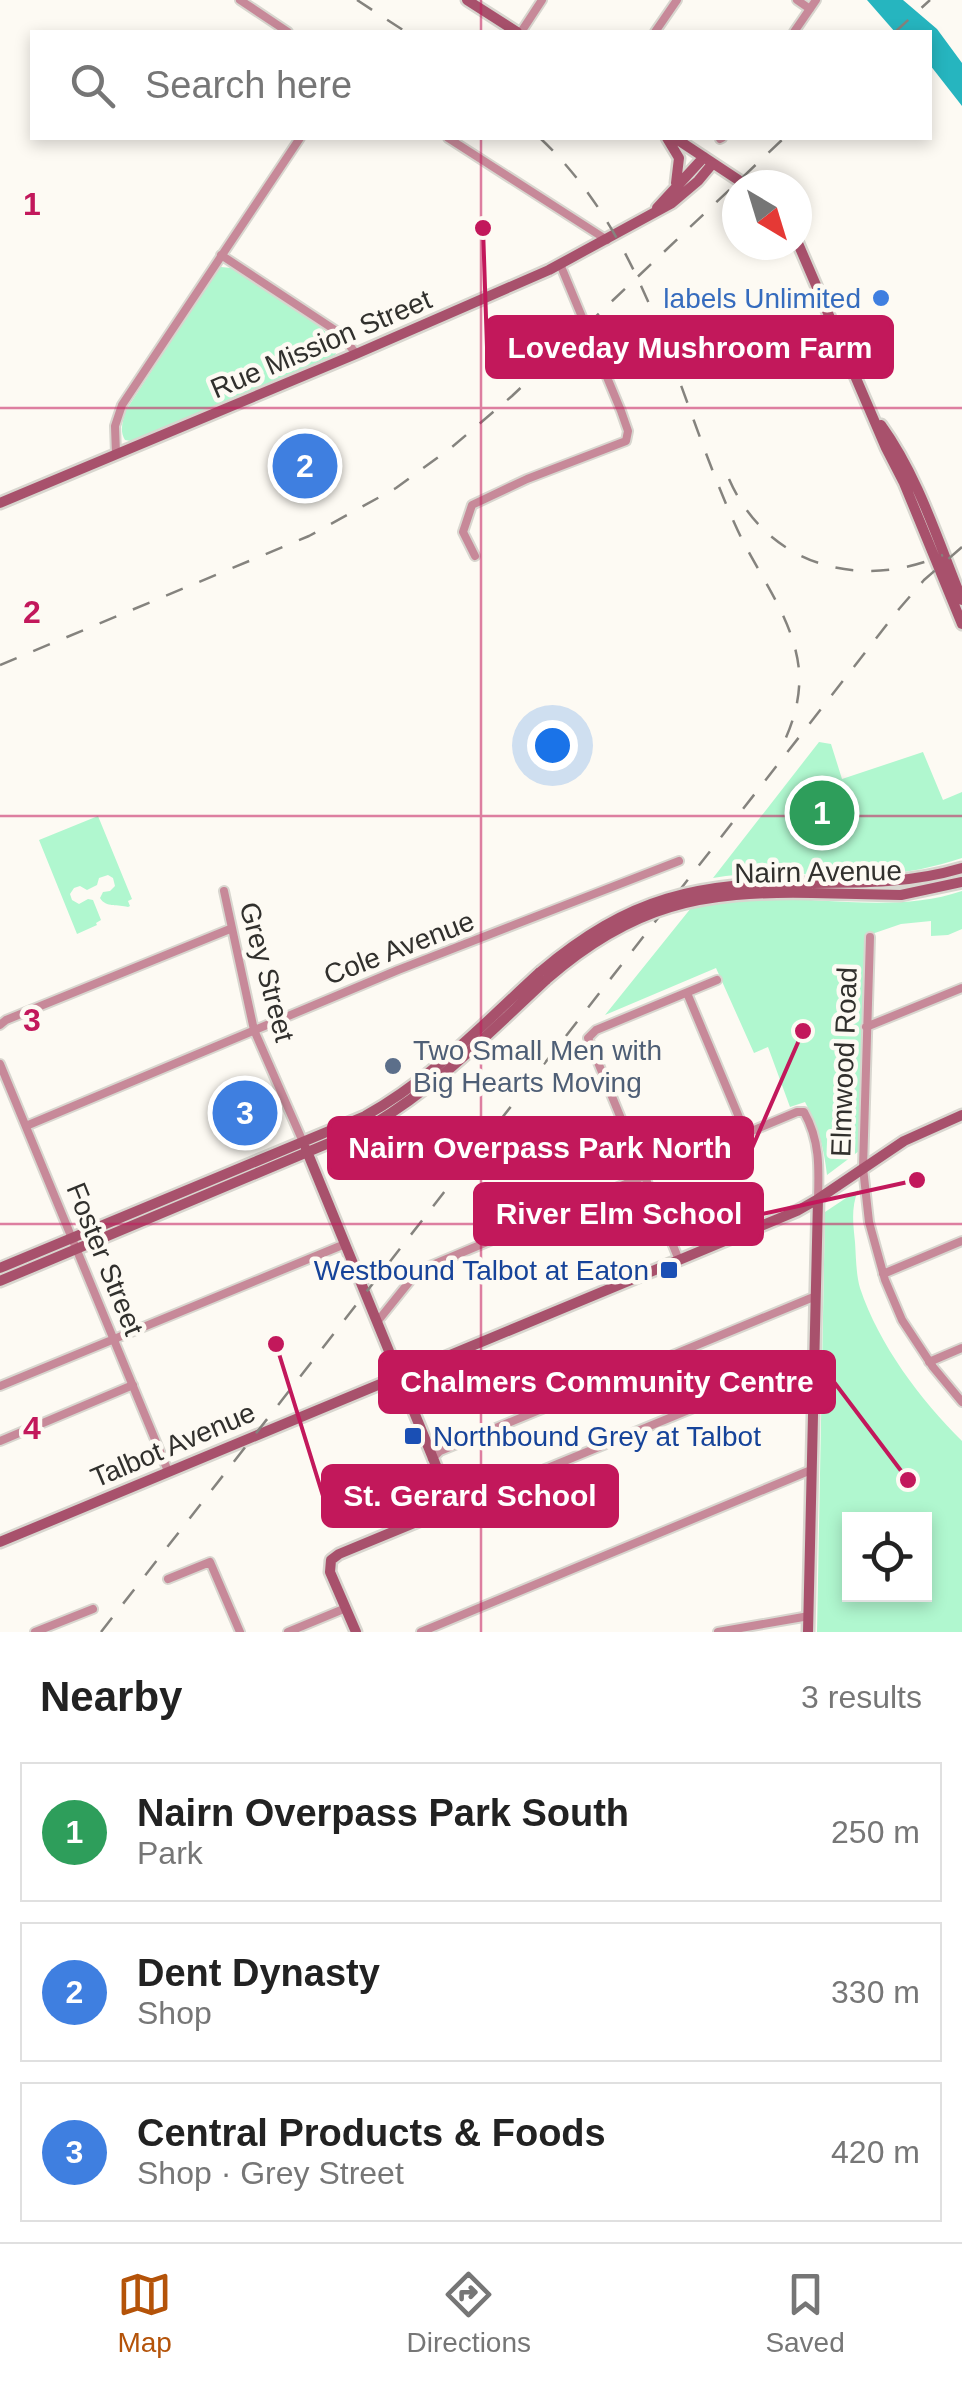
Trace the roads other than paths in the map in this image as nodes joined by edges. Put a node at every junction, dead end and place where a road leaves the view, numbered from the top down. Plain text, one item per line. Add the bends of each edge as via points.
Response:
1 (240, 0) edge
2 (467, 0) edge
3 (542, 0) edge
4 (677, 0) edge
5 (797, 0) edge
6 (813, 4) edge
7 (285, 30) edge
8 (516, 30) edge
9 (520, 30) edge
10 (656, 30) edge
11 (795, 30) edge
12 (299, 140) edge
13 (451, 140) edge
14 (668, 140) edge
15 (678, 140) edge
16 (708, 160) junction
17 (723, 170) edge
18 (676, 185) junction
19 (653, 213) junction
20 (607, 240) junction
21 (221, 255) junction
22 (805, 260) edge
23 (560, 264) junction
24 (356, 354) junction
25 (116, 454) junction
26 (0, 503) edge
27 (475, 556) dead end
28 (943, 565) junction
29 (962, 600) edge
30 (962, 624) edge
31 (680, 861) dead end
32 (962, 868) edge
33 (962, 882) edge
34 (813, 888) junction
35 (224, 891) dead end
36 (230, 928) junction
37 (870, 937) dead end
38 (717, 980) dead end
39 (962, 988) edge
40 (686, 993) junction
41 (0, 1025) edge
42 (866, 1028) junction
43 (254, 1030) junction
44 (0, 1064) edge
45 (962, 1115) edge
46 (26, 1126) junction
47 (746, 1134) junction
48 (306, 1148) junction
49 (863, 1168) junction
50 (224, 1175) junction
51 (644, 1176) junction
52 (217, 1190) junction
53 (818, 1199) junction
54 (157, 1209) junction
55 (962, 1241) edge
56 (74, 1244) junction
57 (344, 1244) junction
58 (679, 1260) junction
59 (3, 1273) edge
60 (883, 1274) junction
61 (816, 1296) junction
62 (376, 1322) junction
63 (114, 1339) junction
64 (962, 1348) edge
65 (815, 1358) junction
66 (929, 1362) junction
67 (398, 1376) junction
68 (133, 1385) junction
69 (0, 1386) edge
70 (962, 1402) edge
71 (0, 1441) edge
72 (432, 1458) junction
73 (811, 1470) junction
74 (168, 1471) junction
75 (453, 1507) junction
76 (0, 1542) edge
77 (168, 1579) dead end
78 (346, 1608) junction
79 (93, 1609) dead end
80 (809, 1616) junction
81 (35, 1632) edge
82 (240, 1632) edge
83 (288, 1632) edge
84 (356, 1632) edge
85 (421, 1632) edge
86 (718, 1632) edge
87 (808, 1632) edge

1 - 7 street
2 - 8 street
3 - 9 street
4 - 10 street
5 - 6 street
6 - 11 street
12 - 21 street
13 - 20 street
14 - 18 street via 679,158
15 - 16 street
16 - 17 street
16 - 18 street, Rue Mission Street
16 - 19 street, Rue Mission Street via 698,181
18 - 19 street, Rue Mission Street
19 - 20 street, Rue Mission Street
20 - 23 street, Rue Mission Street
21 - 24 street via 340,334
21 - 25 street via 122,406
22 - 28 street
23 - 24 street, Rue Mission Street
23 - 27 street via 625,421 626,440 472,504 463,532
24 - 25 street, Rue Mission Street
25 - 26 street, Rue Mission Street
28 - 29 street
28 - 30 street
31 - 43 street, Cole Avenue
32 - 34 street, Nairn Avenue via 919,879
33 - 34 street, Nairn Avenue via 901,894
34 - 48 street, Nairn Avenue, bridge via 724,895 623,926 544,976 414,1098 372,1125
35 - 36 street, Grey Street
36 - 41 street
36 - 43 street, Grey Street
37 - 42 street, Elmwood Road
38 - 40 street
39 - 42 street
40 - 47 street
40 - 51 street via 588,1036
42 - 49 street, Elmwood Road
43 - 46 street, Cole Avenue
43 - 48 street, Grey Street
44 - 46 street, Foster Street
45 - 49 street, Talbot Avenue
46 - 56 street, Foster Street
47 - 51 street
47 - 53 street via 804,1112 818,1151
48 - 50 street, Nairn Avenue
48 - 52 street, Nairn Avenue
48 - 57 street, Grey Street
49 - 53 street, Talbot Avenue
49 - 60 street, Elmwood Road
50 - 52 street
50 - 54 street, Nairn Avenue
51 - 58 street
51 - 62 street via 418,1271
52 - 54 street, Nairn Avenue
53 - 58 street, Talbot Avenue
53 - 61 street
54 - 56 street, Nairn Avenue
55 - 60 street
56 - 59 street, Nairn Avenue
56 - 63 street, Foster Street
57 - 62 street, Grey Street
57 - 63 street
58 - 67 street, Talbot Avenue
60 - 66 street, Elmwood Road
61 - 65 street
61 - 72 street
62 - 67 street, Grey Street
63 - 68 street, Foster Street
63 - 69 street
64 - 66 street
65 - 73 street
65 - 75 street
66 - 70 street, Elmwood Road
67 - 72 street, Grey Street
67 - 74 street, Talbot Avenue
68 - 71 street
68 - 74 street, Foster Street
72 - 75 street, Grey Street
73 - 80 street
73 - 85 street
74 - 76 street, Talbot Avenue
75 - 78 street via 330,1562
77 - 82 street via 210,1562
78 - 83 street
78 - 84 street
79 - 81 street
80 - 86 street
80 - 87 street

